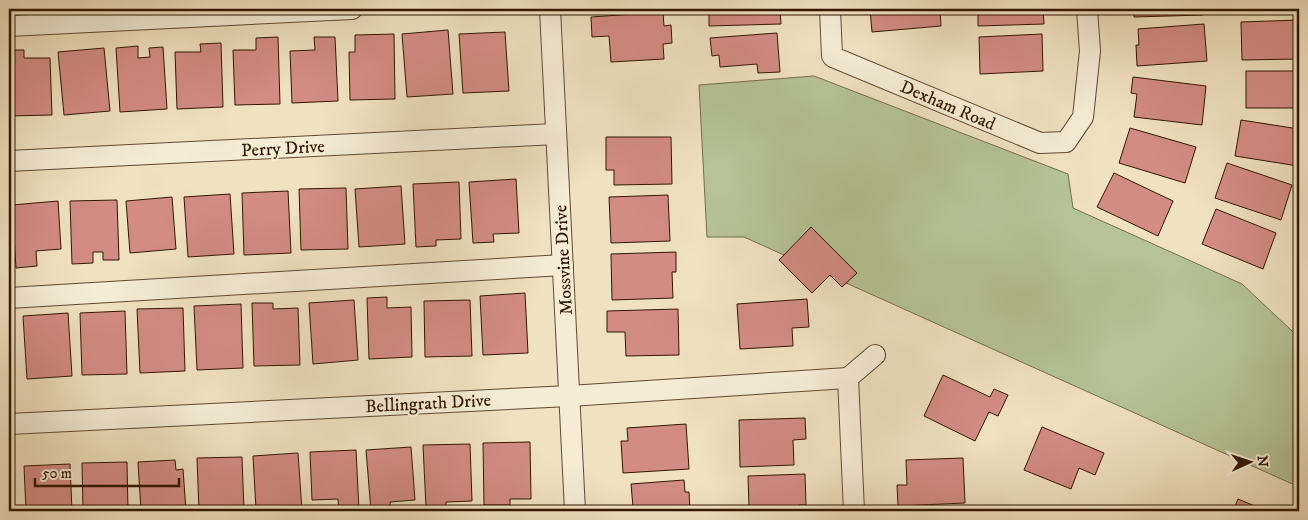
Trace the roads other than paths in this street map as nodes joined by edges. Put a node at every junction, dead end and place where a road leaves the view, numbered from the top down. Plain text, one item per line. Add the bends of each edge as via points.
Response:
1 (352, 9) edge
2 (550, 9) edge
3 (830, 9) edge
4 (1088, 9) edge
5 (9, 26) edge
6 (556, 134) junction
7 (9, 161) edge
8 (563, 265) junction
9 (9, 298) edge
10 (875, 356) dead end
11 (848, 378) junction
12 (569, 396) junction
13 (9, 424) edge
14 (576, 511) edge
15 (854, 511) edge

1 - 5 street
2 - 6 street, Mossvine Drive
3 - 4 street, Dexham Road via 832,56 1040,143 1066,142 1083,117 1090,51
6 - 7 street, Perry Drive
6 - 8 street, Mossvine Drive
8 - 9 street
8 - 12 street, Mossvine Drive
10 - 11 street
11 - 12 street, Bellingrath Drive
11 - 15 street
12 - 13 street, Bellingrath Drive
12 - 14 street, Mossvine Drive

